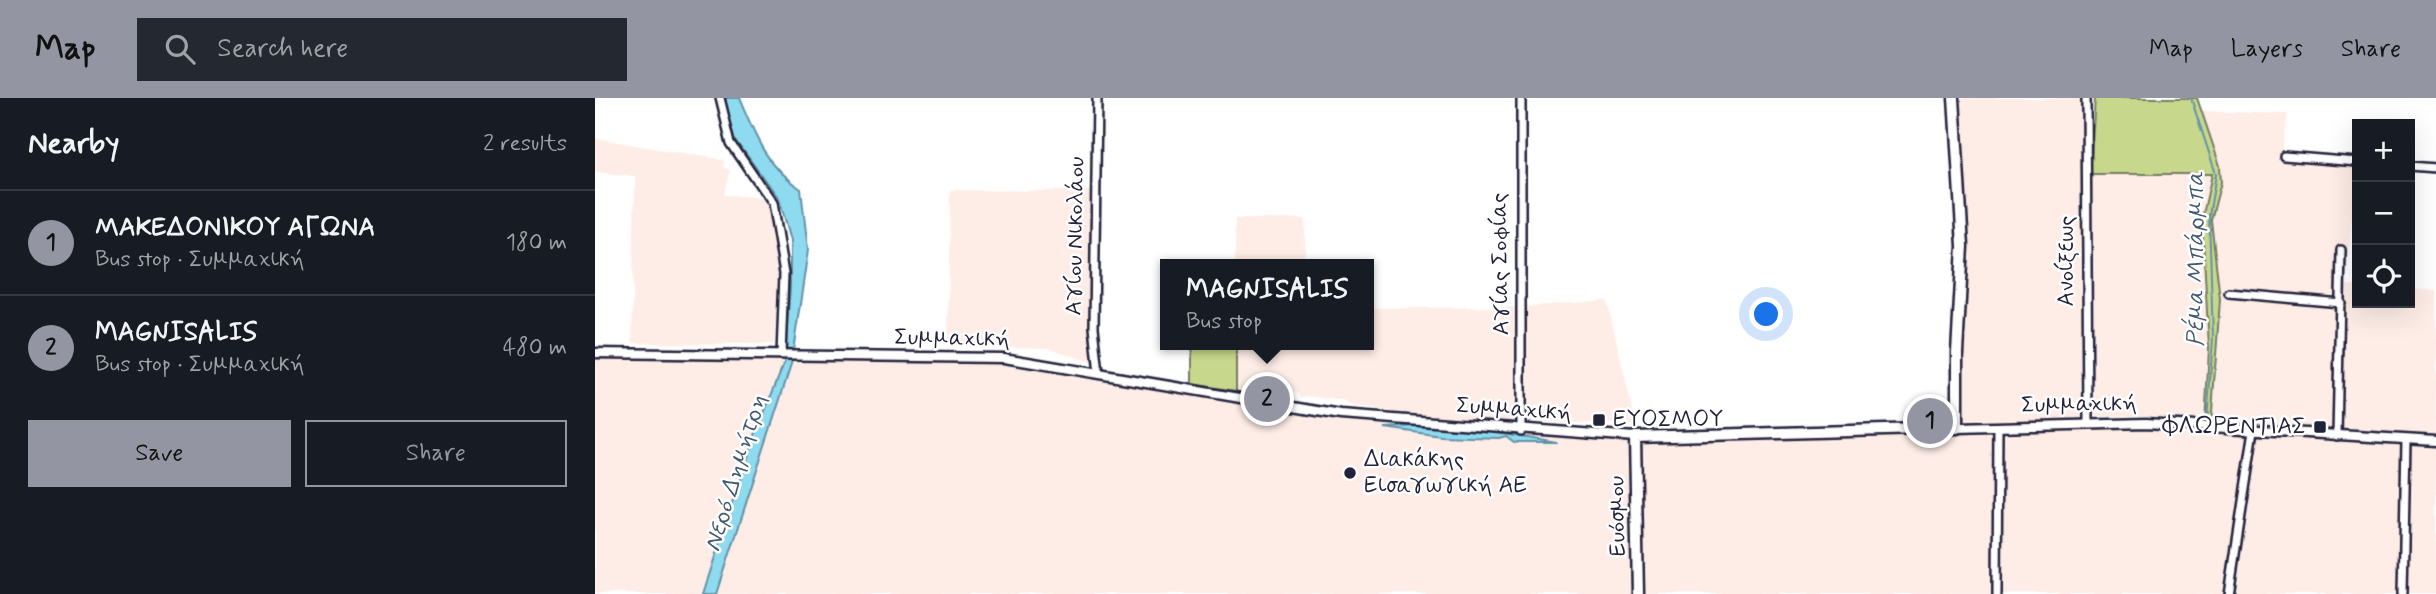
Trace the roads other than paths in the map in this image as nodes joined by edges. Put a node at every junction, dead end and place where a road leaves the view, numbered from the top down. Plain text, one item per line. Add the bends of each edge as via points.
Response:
1 (720, 98) edge
2 (1097, 98) edge
3 (1521, 98) edge
4 (1954, 98) edge
5 (2086, 98) edge
6 (2284, 156) dead end
7 (2352, 162) edge
8 (2415, 166) edge
9 (2436, 168) edge
10 (2341, 250) dead end
11 (2229, 293) dead end
12 (2341, 303) junction
13 (595, 353) edge
14 (781, 355) junction
15 (1098, 374) junction
16 (2088, 424) junction
17 (1998, 427) junction
18 (1957, 428) junction
19 (2254, 430) junction
20 (1521, 431) junction
21 (2337, 436) junction
22 (1635, 437) junction
23 (2406, 440) junction
24 (2436, 441) edge
25 (1638, 594) edge
26 (1997, 594) edge
27 (2229, 594) edge
28 (2403, 594) edge

1 - 14 street via 731,142 772,203 784,274
2 - 15 street, Αγίου Νικολάου via 1094,327
3 - 20 street, Αγίας Σοφίας
4 - 18 main road via 1963,246
5 - 16 street, Ανοίξεως
6 - 7 street
8 - 9 street
10 - 12 street
11 - 12 street
12 - 21 street
13 - 14 street, Συμμαχική
14 - 15 street, Συμμαχική via 1004,358
15 - 20 street, Συμμαχική via 1341,415
16 - 17 street, Συμμαχική
16 - 19 street, Συμμαχική
17 - 18 street, Συμμαχική
17 - 26 street
18 - 22 main road, Συμμαχική
19 - 21 street, Συμμαχική
19 - 27 street
20 - 22 street, Συμμαχική
21 - 23 street, Συμμαχική
22 - 25 main road, Ευόσμου
23 - 24 street, Συμμαχική
23 - 28 street

